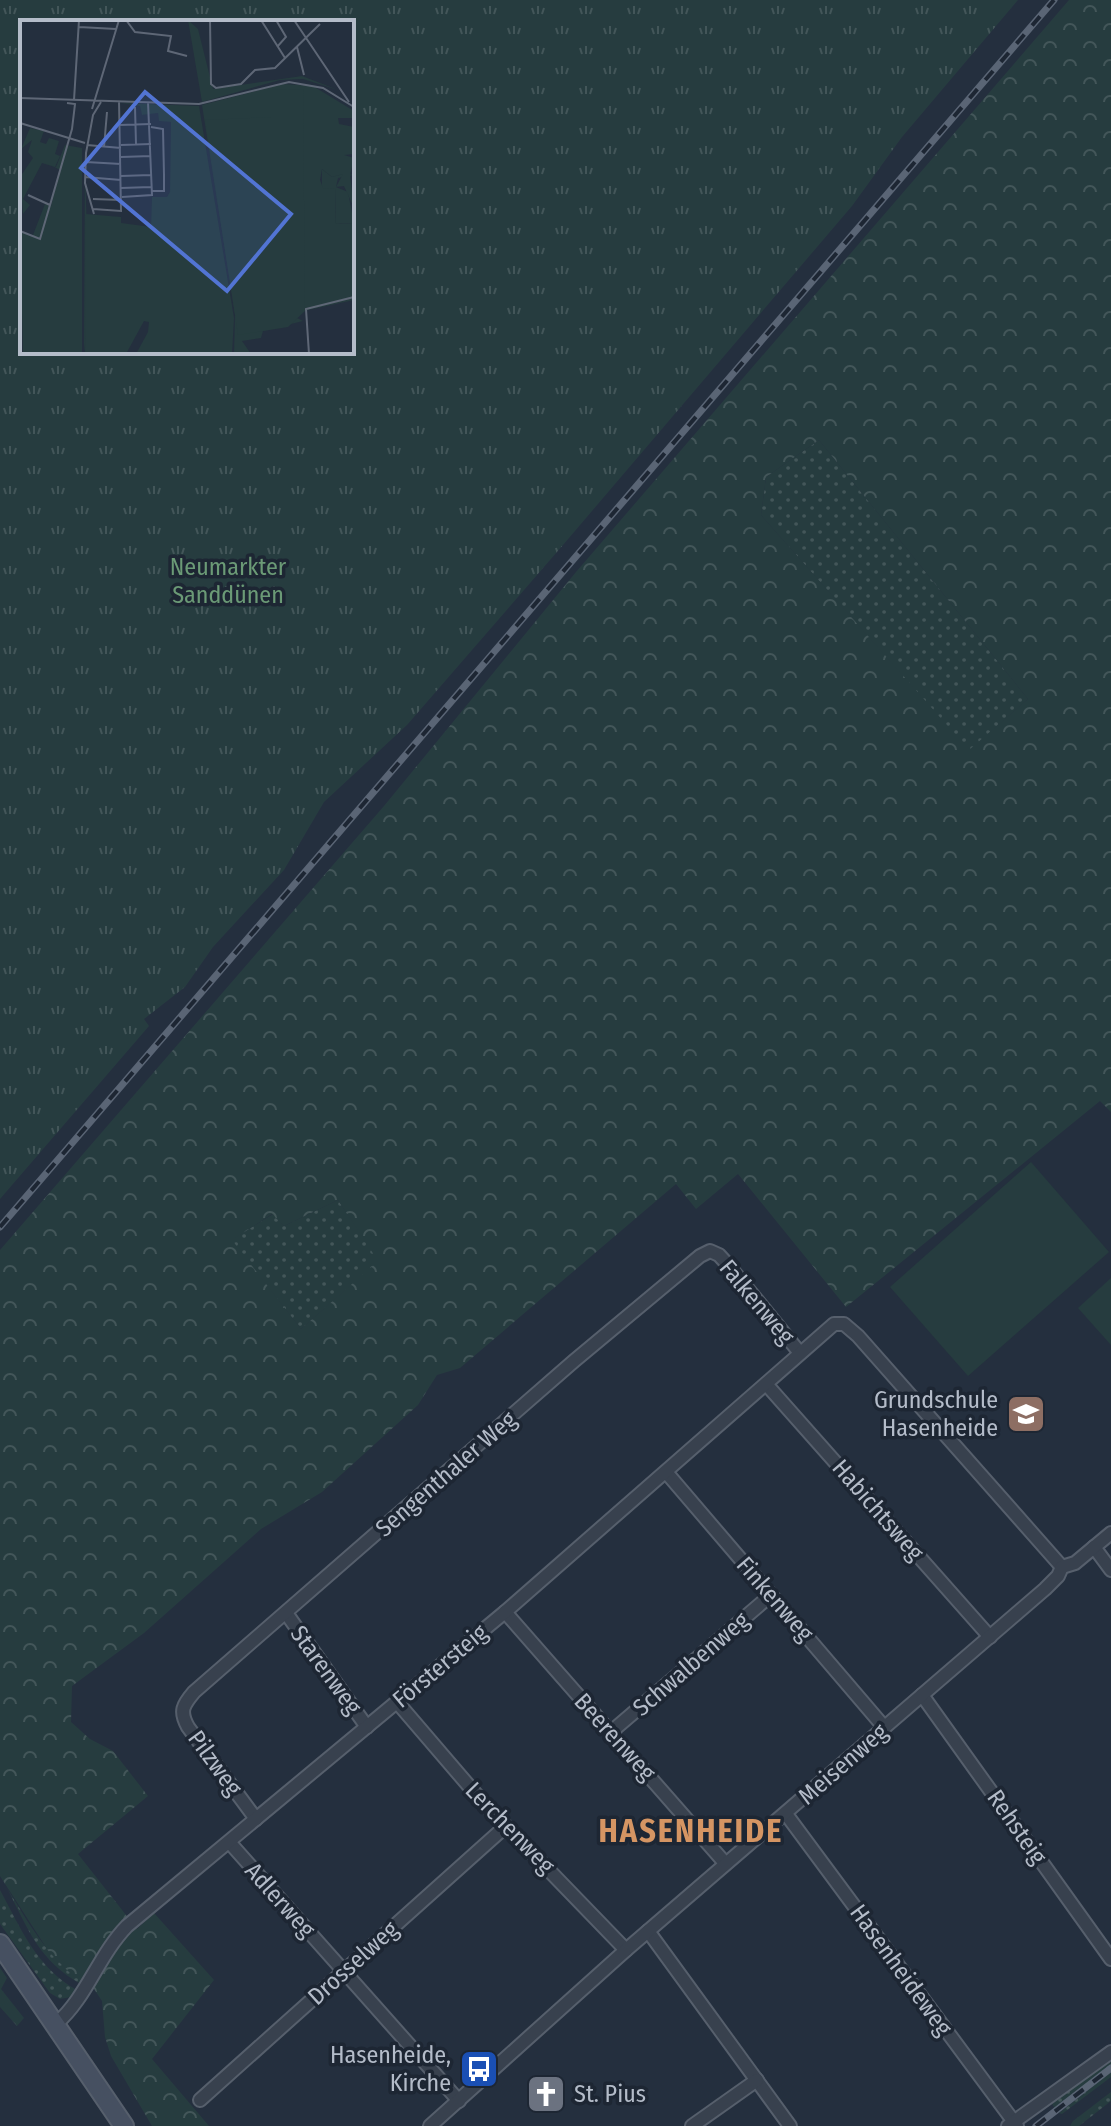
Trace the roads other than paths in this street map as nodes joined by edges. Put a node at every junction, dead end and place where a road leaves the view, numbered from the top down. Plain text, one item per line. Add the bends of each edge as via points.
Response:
1 (714, 1252) joint
2 (800, 1353) junction
3 (766, 1384) junction
4 (666, 1472) junction
5 (1111, 1533) edge
6 (1094, 1547) junction
7 (1062, 1567) junction
8 (1111, 1570) edge
9 (771, 1595) junction
10 (505, 1612) junction
11 (286, 1613) junction
12 (990, 1637) junction
13 (922, 1695) junction
14 (397, 1702) junction
15 (183, 1705) joint
16 (367, 1727) junction
17 (884, 1727) junction
18 (611, 1732) junction
19 (786, 1814) junction
20 (256, 1819) junction
21 (506, 1826) junction
22 (230, 1843) junction
23 (725, 1863) junction
24 (648, 1931) junction
25 (0, 1944) edge
26 (626, 1950) junction
27 (1111, 1959) edge
28 (344, 1972) junction
29 (56, 2024) junction
30 (1111, 2052) edge
31 (757, 2080) junction
32 (200, 2100) dead end
33 (459, 2101) junction
34 (1013, 2125) edge
35 (124, 2126) edge
36 (430, 2126) edge
37 (692, 2126) edge
38 (790, 2126) edge

1 - 2 street, Falkenweg
1 - 11 street, Sengenthaler Weg via 700,1256 574,1361
2 - 3 street, Förstersteig
2 - 7 street, Förstersteig via 840,1322 858,1336
3 - 4 street, Förstersteig
3 - 12 street, Habichtsweg
4 - 9 street, Finkenweg
4 - 10 street, Förstersteig
5 - 6 street, Meisenweg
6 - 7 street, Meisenweg
6 - 8 street
7 - 12 street, Meisenweg
9 - 17 street, Finkenweg
9 - 18 street, Schwalbenweg
10 - 14 street, Förstersteig
10 - 18 street, Beerenweg
11 - 15 street, Sengenthaler Weg
11 - 16 street, Starenweg
12 - 13 street, Meisenweg
13 - 17 street, Meisenweg
13 - 27 street, Rehsteig
14 - 16 street, Förstersteig
14 - 21 street, Lerchenweg
15 - 20 street, Pilzweg via 188,1727
16 - 20 street, Förstersteig
17 - 19 street, Meisenweg
18 - 23 street, Beerenweg
19 - 23 street, Meisenweg
19 - 34 street, Hasenheideweg
20 - 22 street, Förstersteig
21 - 26 street, Lerchenweg
21 - 28 street, Drosselweg
22 - 28 street, Adlerweg
22 - 29 street, Förstersteig via 127,1926 76,2005
23 - 24 street, Meisenweg
24 - 26 street, Meisenweg
24 - 31 street
25 - 29 main road
26 - 33 street, Meisenweg
28 - 32 street, Drosselweg
28 - 33 street, Adlerweg
29 - 35 main road
30 - 34 street
31 - 37 street
31 - 38 street
33 - 36 street, Meisenweg

